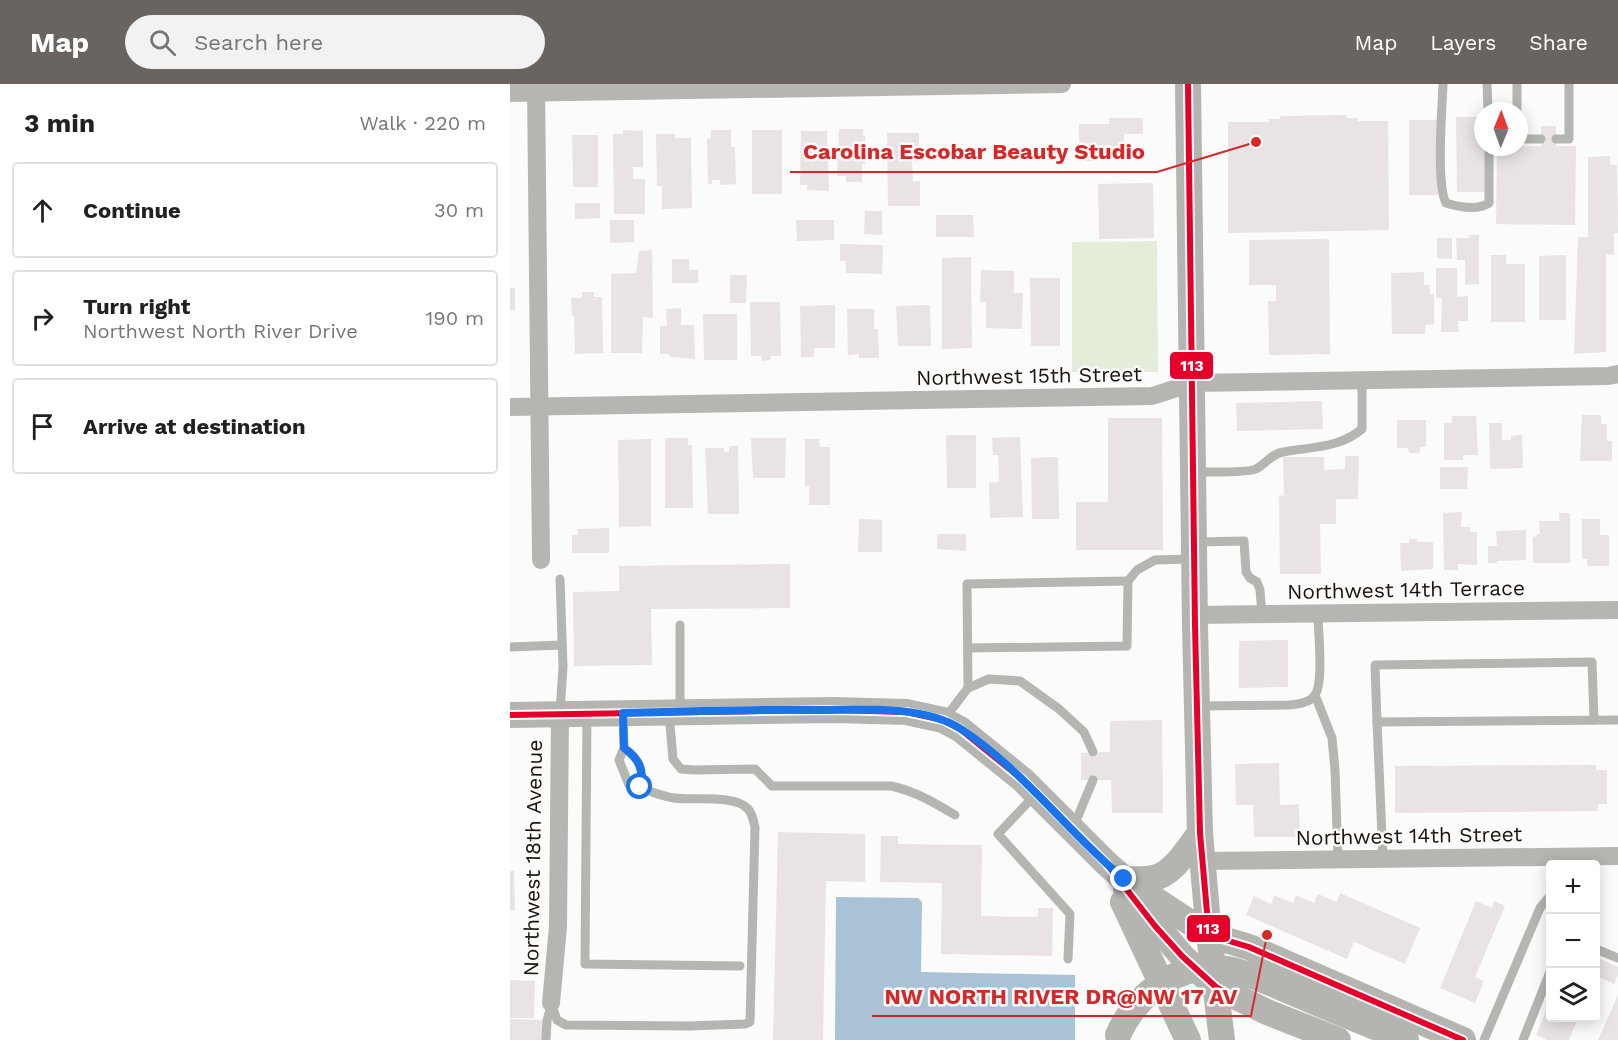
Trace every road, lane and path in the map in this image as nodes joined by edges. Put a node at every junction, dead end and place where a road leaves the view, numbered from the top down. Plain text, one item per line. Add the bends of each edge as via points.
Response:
1 (1062, 84) edge
2 (1188, 84) edge
3 (1443, 84) edge
4 (1487, 84) edge
5 (1517, 84) edge
6 (1569, 84) edge
7 (536, 88) edge
8 (510, 93) edge
9 (1488, 102) edge
10 (1517, 102) edge
11 (1528, 139) edge
12 (1556, 139) dead end
13 (1541, 140) dead end
14 (1489, 156) edge
15 (1618, 374) edge
16 (1362, 380) junction
17 (1193, 383) junction
18 (540, 406) junction
19 (510, 407) edge
20 (1194, 472) junction
21 (1194, 550) junction
22 (541, 560) dead end
23 (560, 579) dead end
24 (1128, 581) junction
25 (1618, 610) edge
26 (1262, 614) junction
27 (1318, 614) junction
28 (1195, 615) junction
29 (680, 625) dead end
30 (562, 645) junction
31 (510, 647) edge
32 (968, 648) junction
33 (968, 688) junction
34 (1315, 695) junction
35 (1197, 706) junction
36 (675, 712) junction
37 (623, 713) junction
38 (588, 714) junction
39 (510, 715) edge
40 (560, 715) junction
41 (944, 720) junction
42 (1594, 720) junction
43 (1618, 720) edge
44 (1377, 722) junction
45 (624, 748) junction
46 (1094, 752) dead end
47 (1093, 780) dead end
48 (640, 787) junction
49 (1036, 793) junction
50 (956, 815) dead end
51 (1072, 829) junction
52 (1200, 833) junction
53 (1618, 856) edge
54 (1383, 859) junction
55 (1338, 860) junction
56 (1558, 860) edge
57 (1202, 861) junction
58 (1115, 871) junction
59 (1546, 901) edge
60 (1209, 935) junction
61 (1600, 951) edge
62 (1618, 958) edge
63 (1068, 959) dead end
64 (740, 966) dead end
65 (1546, 984) edge
66 (1216, 987) junction
67 (551, 1003) junction
68 (1328, 1036) edge
69 (1118, 1038) edge
70 (546, 1040) edge
71 (1188, 1040) edge
72 (1222, 1040) edge
73 (1287, 1040) edge
74 (1406, 1040) edge
75 (1463, 1040) edge
76 (1484, 1040) edge
77 (1523, 1040) edge

1 - 7 street
2 - 17 main road
3 - 14 lane via 1441,167 1446,203 1483,207 1489,203
4 - 9 lane
5 - 10 lane
6 - 12 lane via 1569,139
7 - 8 street
7 - 18 street
11 - 13 lane
15 - 16 street, Northwest 15th Street
16 - 17 street, Northwest 15th Street
16 - 20 lane via 1362,429 1355,435 1315,449 1281,452 1256,470
17 - 18 street, Northwest 15th Street via 1152,396
17 - 20 main road
18 - 19 street, Northwest 15th Street
18 - 22 street
20 - 21 main road
21 - 24 lane via 1155,560 1137,570
21 - 26 lane via 1244,541 1246,572 1257,582
21 - 28 main road
23 - 30 lane
24 - 32 lane via 1127,646
24 - 32 lane via 967,584
25 - 27 street, Northwest 14th Terrace
26 - 27 street, Northwest 14th Terrace
26 - 28 street, Northwest 14th Terrace
27 - 34 lane via 1320,678
28 - 35 main road
29 - 36 lane
30 - 31 lane
30 - 40 lane
32 - 33 lane
33 - 41 lane
33 - 46 lane via 989,679 1020,681 1084,732
34 - 35 lane via 1301,704
34 - 55 lane via 1332,738
35 - 52 main road
36 - 37 main road
36 - 41 main road via 880,710
36 - 50 lane via 673,759 681,769 755,769 772,786 891,786 931,800
37 - 38 main road
37 - 45 lane
38 - 40 main road
38 - 64 lane via 585,964
39 - 40 main road
40 - 67 street, Northwest 18th Avenue via 558,927
41 - 49 main road via 993,754
42 - 43 lane
42 - 44 lane
42 - 44 lane via 1592,662 1375,665
44 - 54 lane
45 - 48 lane via 635,756 643,776
45 - 48 lane via 619,760 629,785
47 - 51 lane
48 - 67 lane via 673,798 739,802 751,812 755,861 750,1022 689,1026 566,1025 556,1020
49 - 51 main road
49 - 63 lane via 998,834 1070,914
51 - 58 main road
52 - 57 main road
52 - 58 main road via 1163,875 1153,878
53 - 56 street, Northwest 14th Street
54 - 55 street, Northwest 14th Street
54 - 56 street, Northwest 14th Street
55 - 57 street, Northwest 14th Street
57 - 60 main road
58 - 60 main road
58 - 66 main road via 1155,926
58 - 71 main road
59 - 76 lane
60 - 66 main road
60 - 75 main road via 1249,947
61 - 62 lane
65 - 77 lane
66 - 68 main road
66 - 72 main road
67 - 70 lane
68 - 73 main road
69 - 74 main road, bridge via 1134,1008 1156,986 1179,974 1209,968 1240,972

